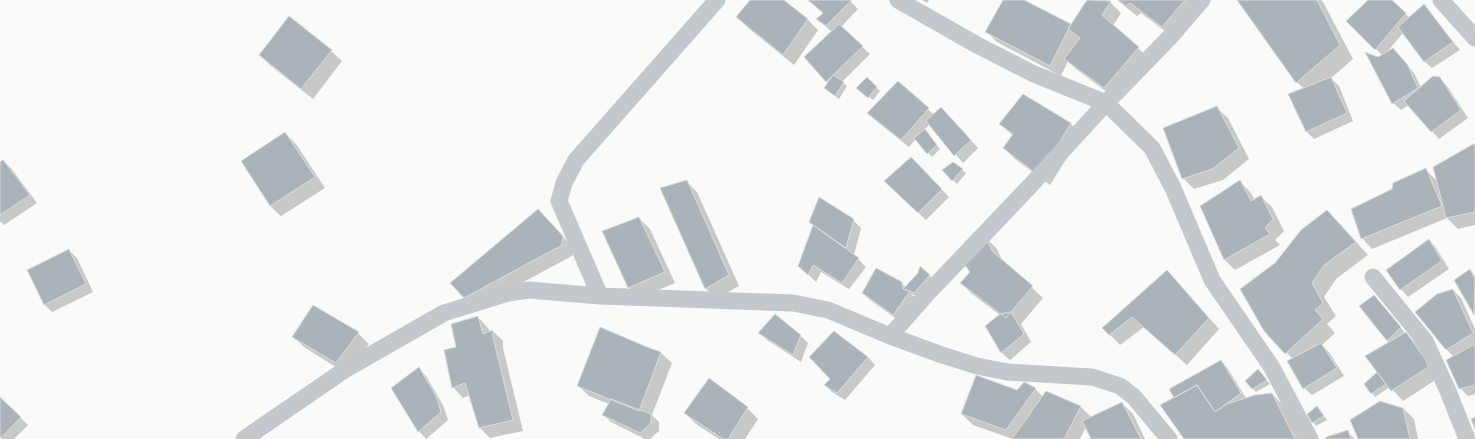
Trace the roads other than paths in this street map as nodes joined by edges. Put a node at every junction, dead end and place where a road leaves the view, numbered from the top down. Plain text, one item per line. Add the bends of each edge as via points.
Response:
1 (717, 0) edge
2 (898, 0) edge
3 (1202, 0) edge
4 (1441, 0) edge
5 (1475, 38) edge
6 (1106, 103) junction
7 (1373, 277) dead end
8 (600, 296) junction
9 (890, 336) junction
10 (244, 439) edge
11 (1169, 439) edge
12 (1310, 439) edge
13 (1467, 439) edge

1 - 8 street via 576,160 564,183 558,201
2 - 6 street via 1034,74
3 - 6 street
4 - 5 street
6 - 9 street via 926,294
6 - 12 street via 1152,148 1173,188 1212,280 1272,366
7 - 13 street via 1425,341
8 - 9 street via 793,303 828,310
8 - 10 street via 529,290 508,293 444,313 346,369
9 - 11 street via 977,366 1007,372 1092,377 1120,386 1134,397

